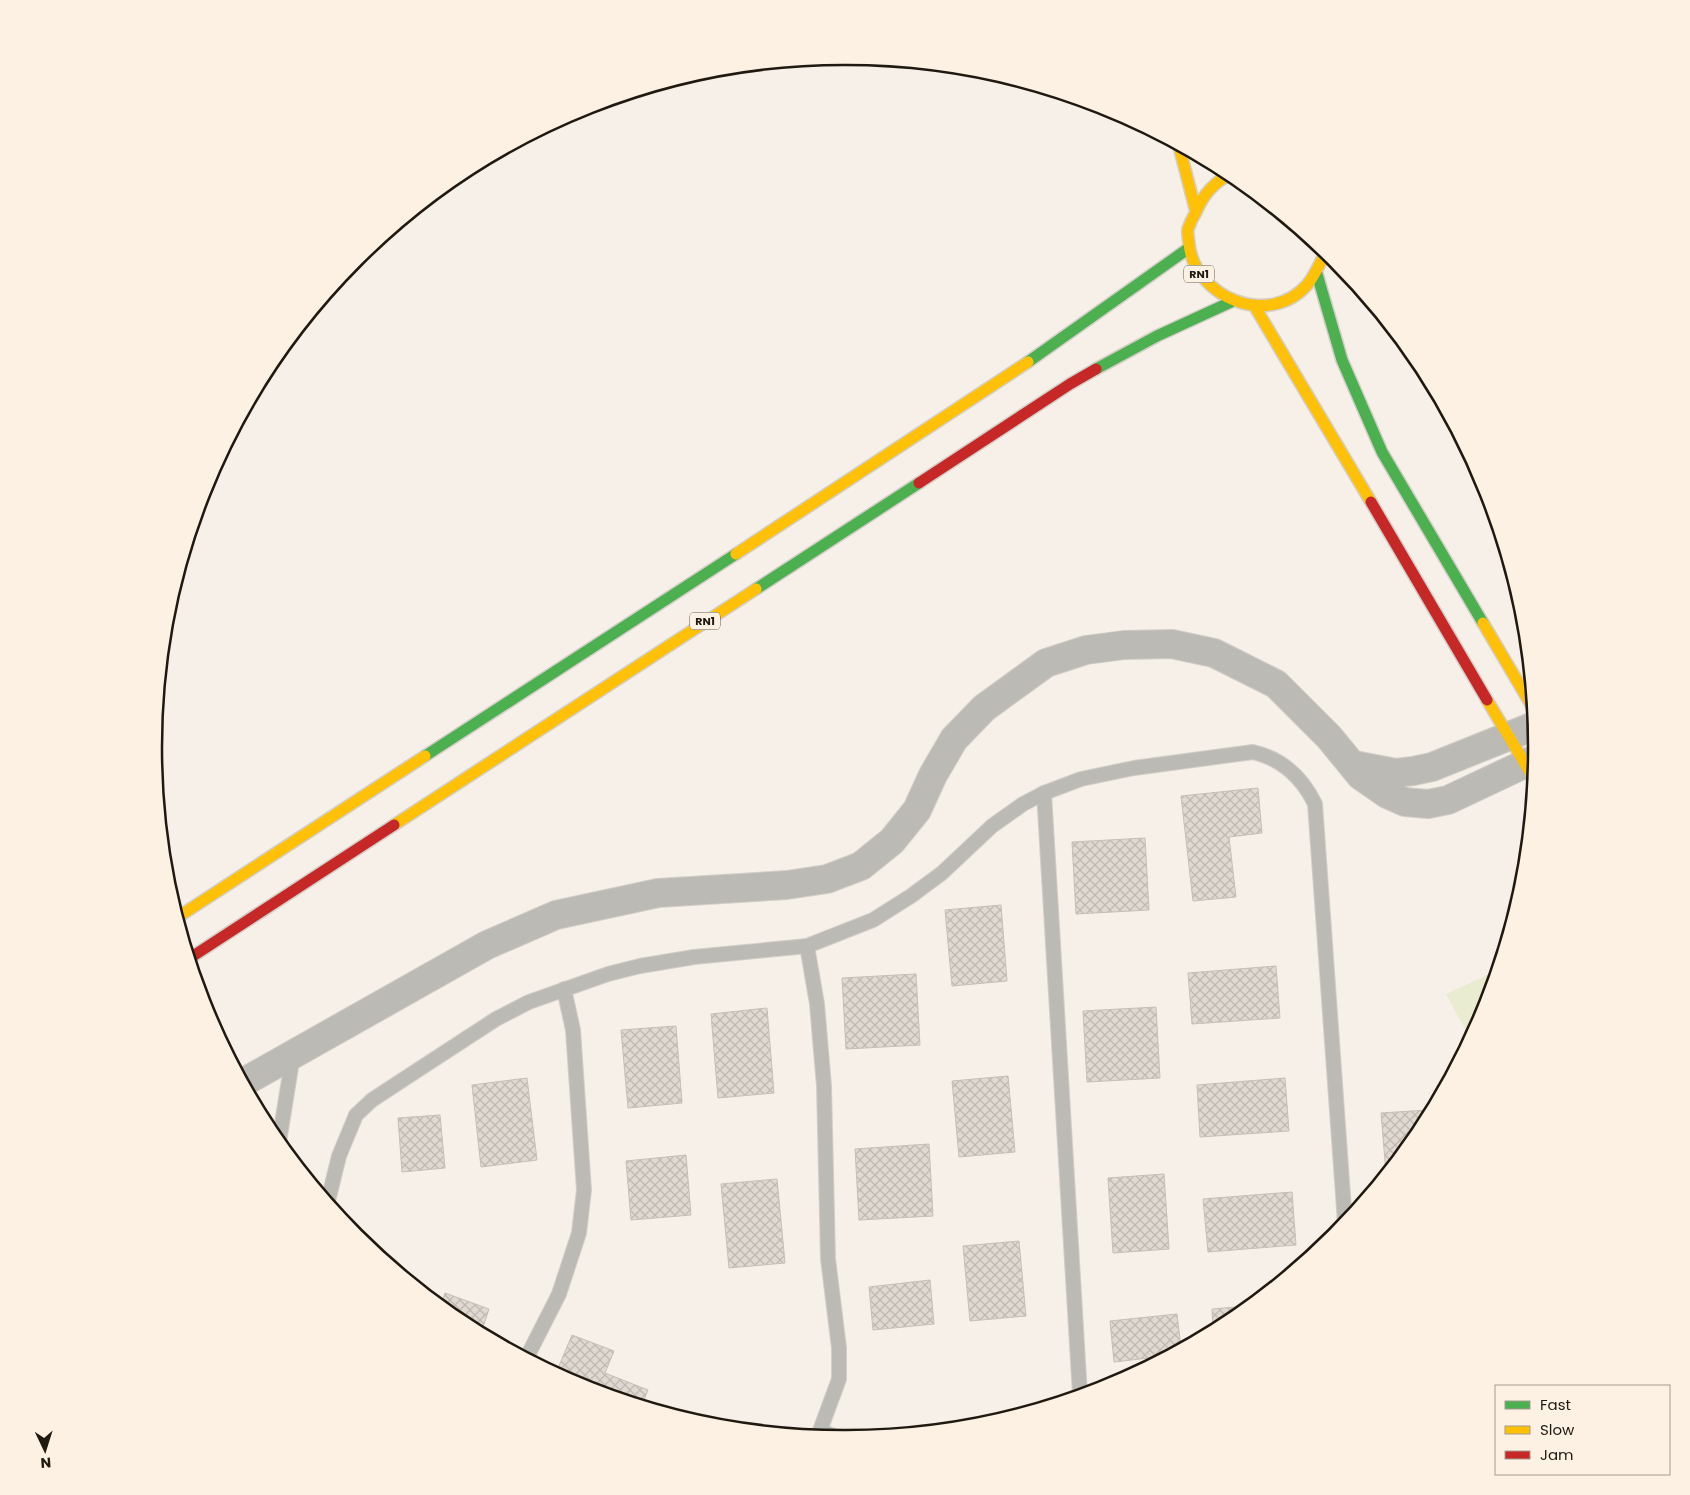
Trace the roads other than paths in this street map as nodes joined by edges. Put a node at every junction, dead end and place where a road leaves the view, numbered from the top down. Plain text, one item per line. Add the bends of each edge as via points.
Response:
1 (1181, 153) edge
2 (1223, 179) edge
3 (1195, 208) junction
4 (1189, 248) junction
5 (1323, 260) edge
6 (1317, 274) junction
7 (1231, 302) junction
8 (1255, 307) junction
9 (1525, 695) edge
10 (1527, 729) edge
11 (1509, 736) junction
12 (1527, 762) edge
13 (1354, 765) junction
14 (1527, 769) edge
15 (1044, 793) junction
16 (184, 914) edge
17 (806, 946) junction
18 (195, 955) edge
19 (564, 988) junction
20 (293, 1055) junction
21 (249, 1079) edge
22 (281, 1131) edge
23 (329, 1195) edge
24 (1344, 1213) edge
25 (529, 1352) edge
26 (1080, 1388) edge
27 (820, 1429) edge

1 - 3 main road, RN1
2 - 3 main road, RN1 via 1208,190
3 - 4 main road, RN1 via 1189,227
4 - 7 main road, RN1 via 1196,270 1206,283
4 - 16 main road, RN1 via 1056,344
5 - 6 main road, RN1
6 - 8 main road, RN1 via 1301,292 1279,304
6 - 9 main road via 1342,360 1382,452
7 - 8 main road, RN1
7 - 18 main road, RN1 via 1157,336 1070,384
8 - 11 main road
10 - 11 street
11 - 12 main road
11 - 13 street via 1432,767 1413,771 1396,773
13 - 14 street via 1361,776 1387,794 1405,802 1428,804 1448,800
13 - 20 street via 1276,684 1214,653 1172,644 1086,650 1046,663 984,708 954,739 918,810 892,841 861,866 828,878 787,886 658,893 556,915 487,945
15 - 17 lane via 1022,804 992,826 911,896 873,920
15 - 24 lane via 1081,779 1134,768 1253,752 1271,756 1286,766 1309,791 1318,825
15 - 26 lane
17 - 19 lane via 640,966
17 - 27 lane via 817,1004 824,1086 828,1259 839,1348 839,1379
19 - 23 lane via 496,1019 372,1100 356,1115 348,1131
19 - 25 lane via 573,1030 584,1190 579,1233 559,1294
20 - 21 street
20 - 22 lane

